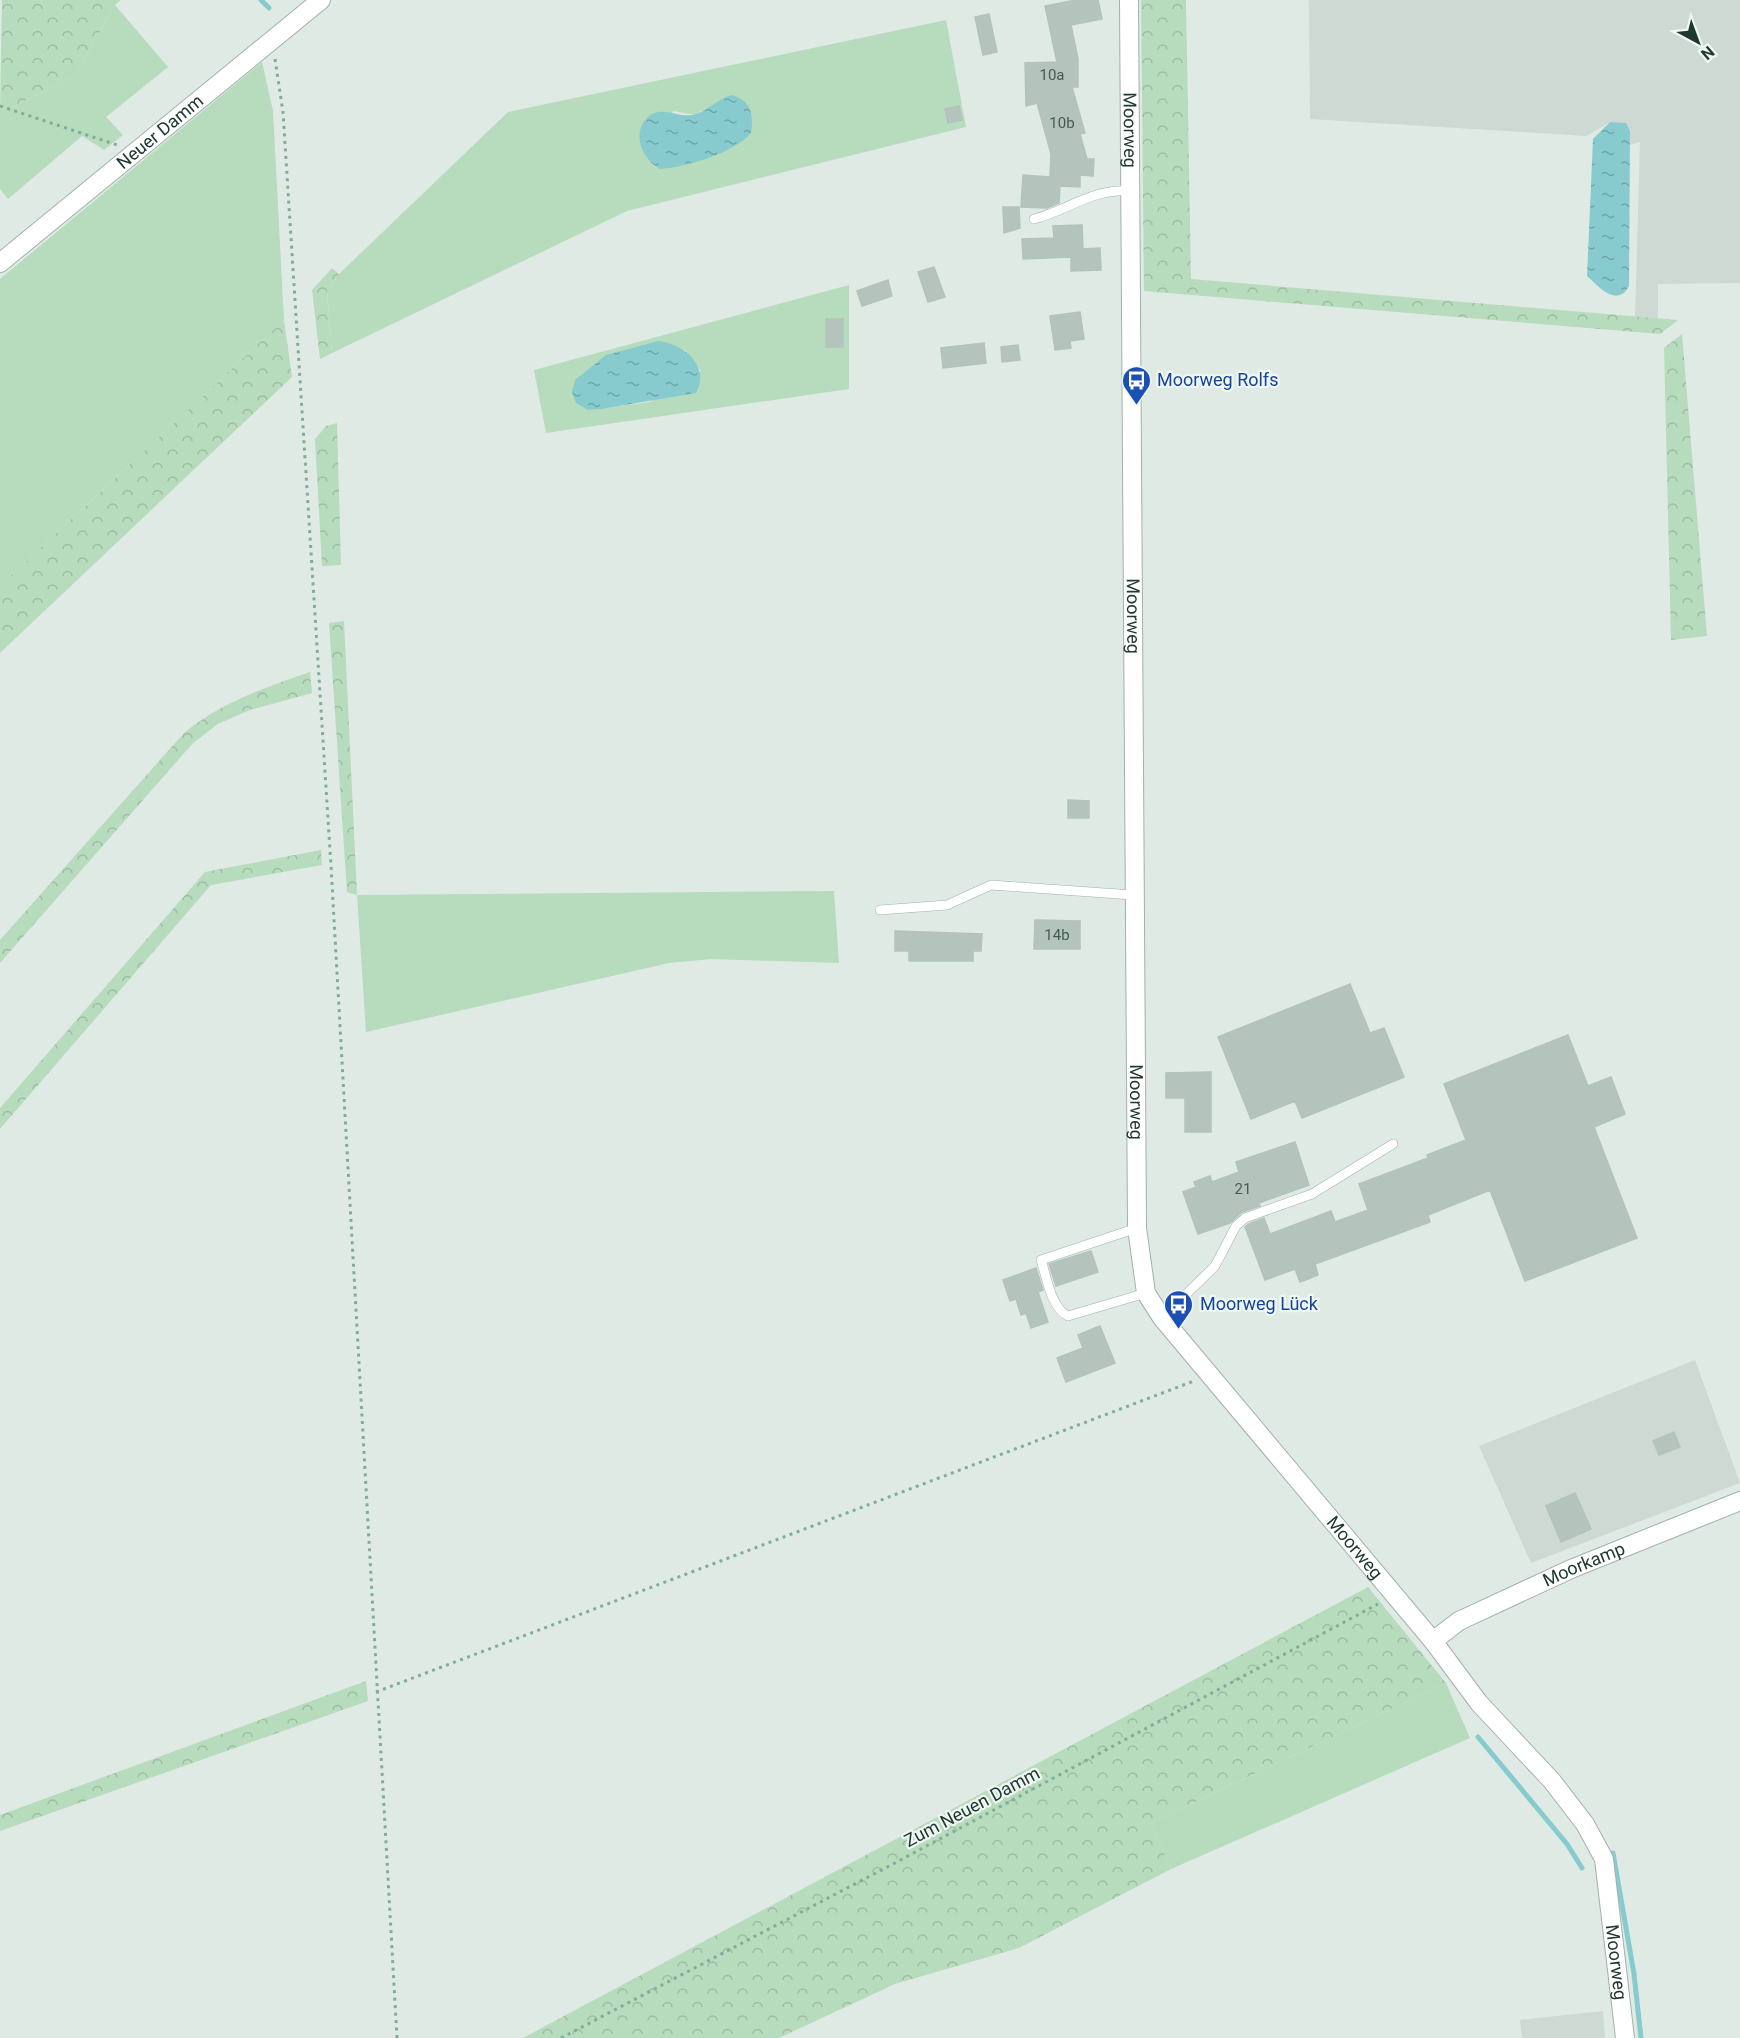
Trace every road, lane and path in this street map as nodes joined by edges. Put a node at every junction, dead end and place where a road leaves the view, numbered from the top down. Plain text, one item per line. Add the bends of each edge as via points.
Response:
1 (321, 0) edge
2 (1129, 0) edge
3 (272, 40) junction
4 (0, 106) edge
5 (136, 151) junction
6 (1130, 191) junction
7 (1034, 219) dead end
8 (0, 263) edge
9 (1134, 895) junction
10 (880, 910) dead end
11 (1393, 1144) dead end
12 (1137, 1228) junction
13 (1146, 1293) junction
14 (1162, 1318) junction
15 (1208, 1372) junction
16 (1740, 1501) edge
17 (1393, 1596) junction
18 (1433, 1641) junction
19 (376, 1692) junction
20 (397, 2038) edge
21 (561, 2038) edge
22 (1625, 2038) edge

1 - 3 street, Neuer Damm
2 - 6 street, Moorweg
3 - 5 street, Neuer Damm
3 - 19 path via 283,112 322,723
4 - 5 path
5 - 8 street, Neuer Damm
6 - 7 lane via 1112,189 1091,195
6 - 9 street, Moorweg
9 - 10 lane via 991,885 947,905
9 - 12 street, Moorweg
11 - 14 lane via 1312,1194 1245,1218 1236,1226 1215,1266
12 - 13 street, Moorweg
12 - 13 lane via 1041,1260 1055,1304 1068,1316
13 - 14 street, Moorweg
14 - 15 street, Moorweg
15 - 17 street, Moorweg
15 - 19 path via 1187,1385
16 - 18 street, Moorkamp via 1571,1569 1459,1621
17 - 18 street, Moorweg
17 - 21 path, Zum Neuen Damm
18 - 22 street, Moorweg via 1479,1703 1552,1781 1585,1824 1604,1859
19 - 20 path

